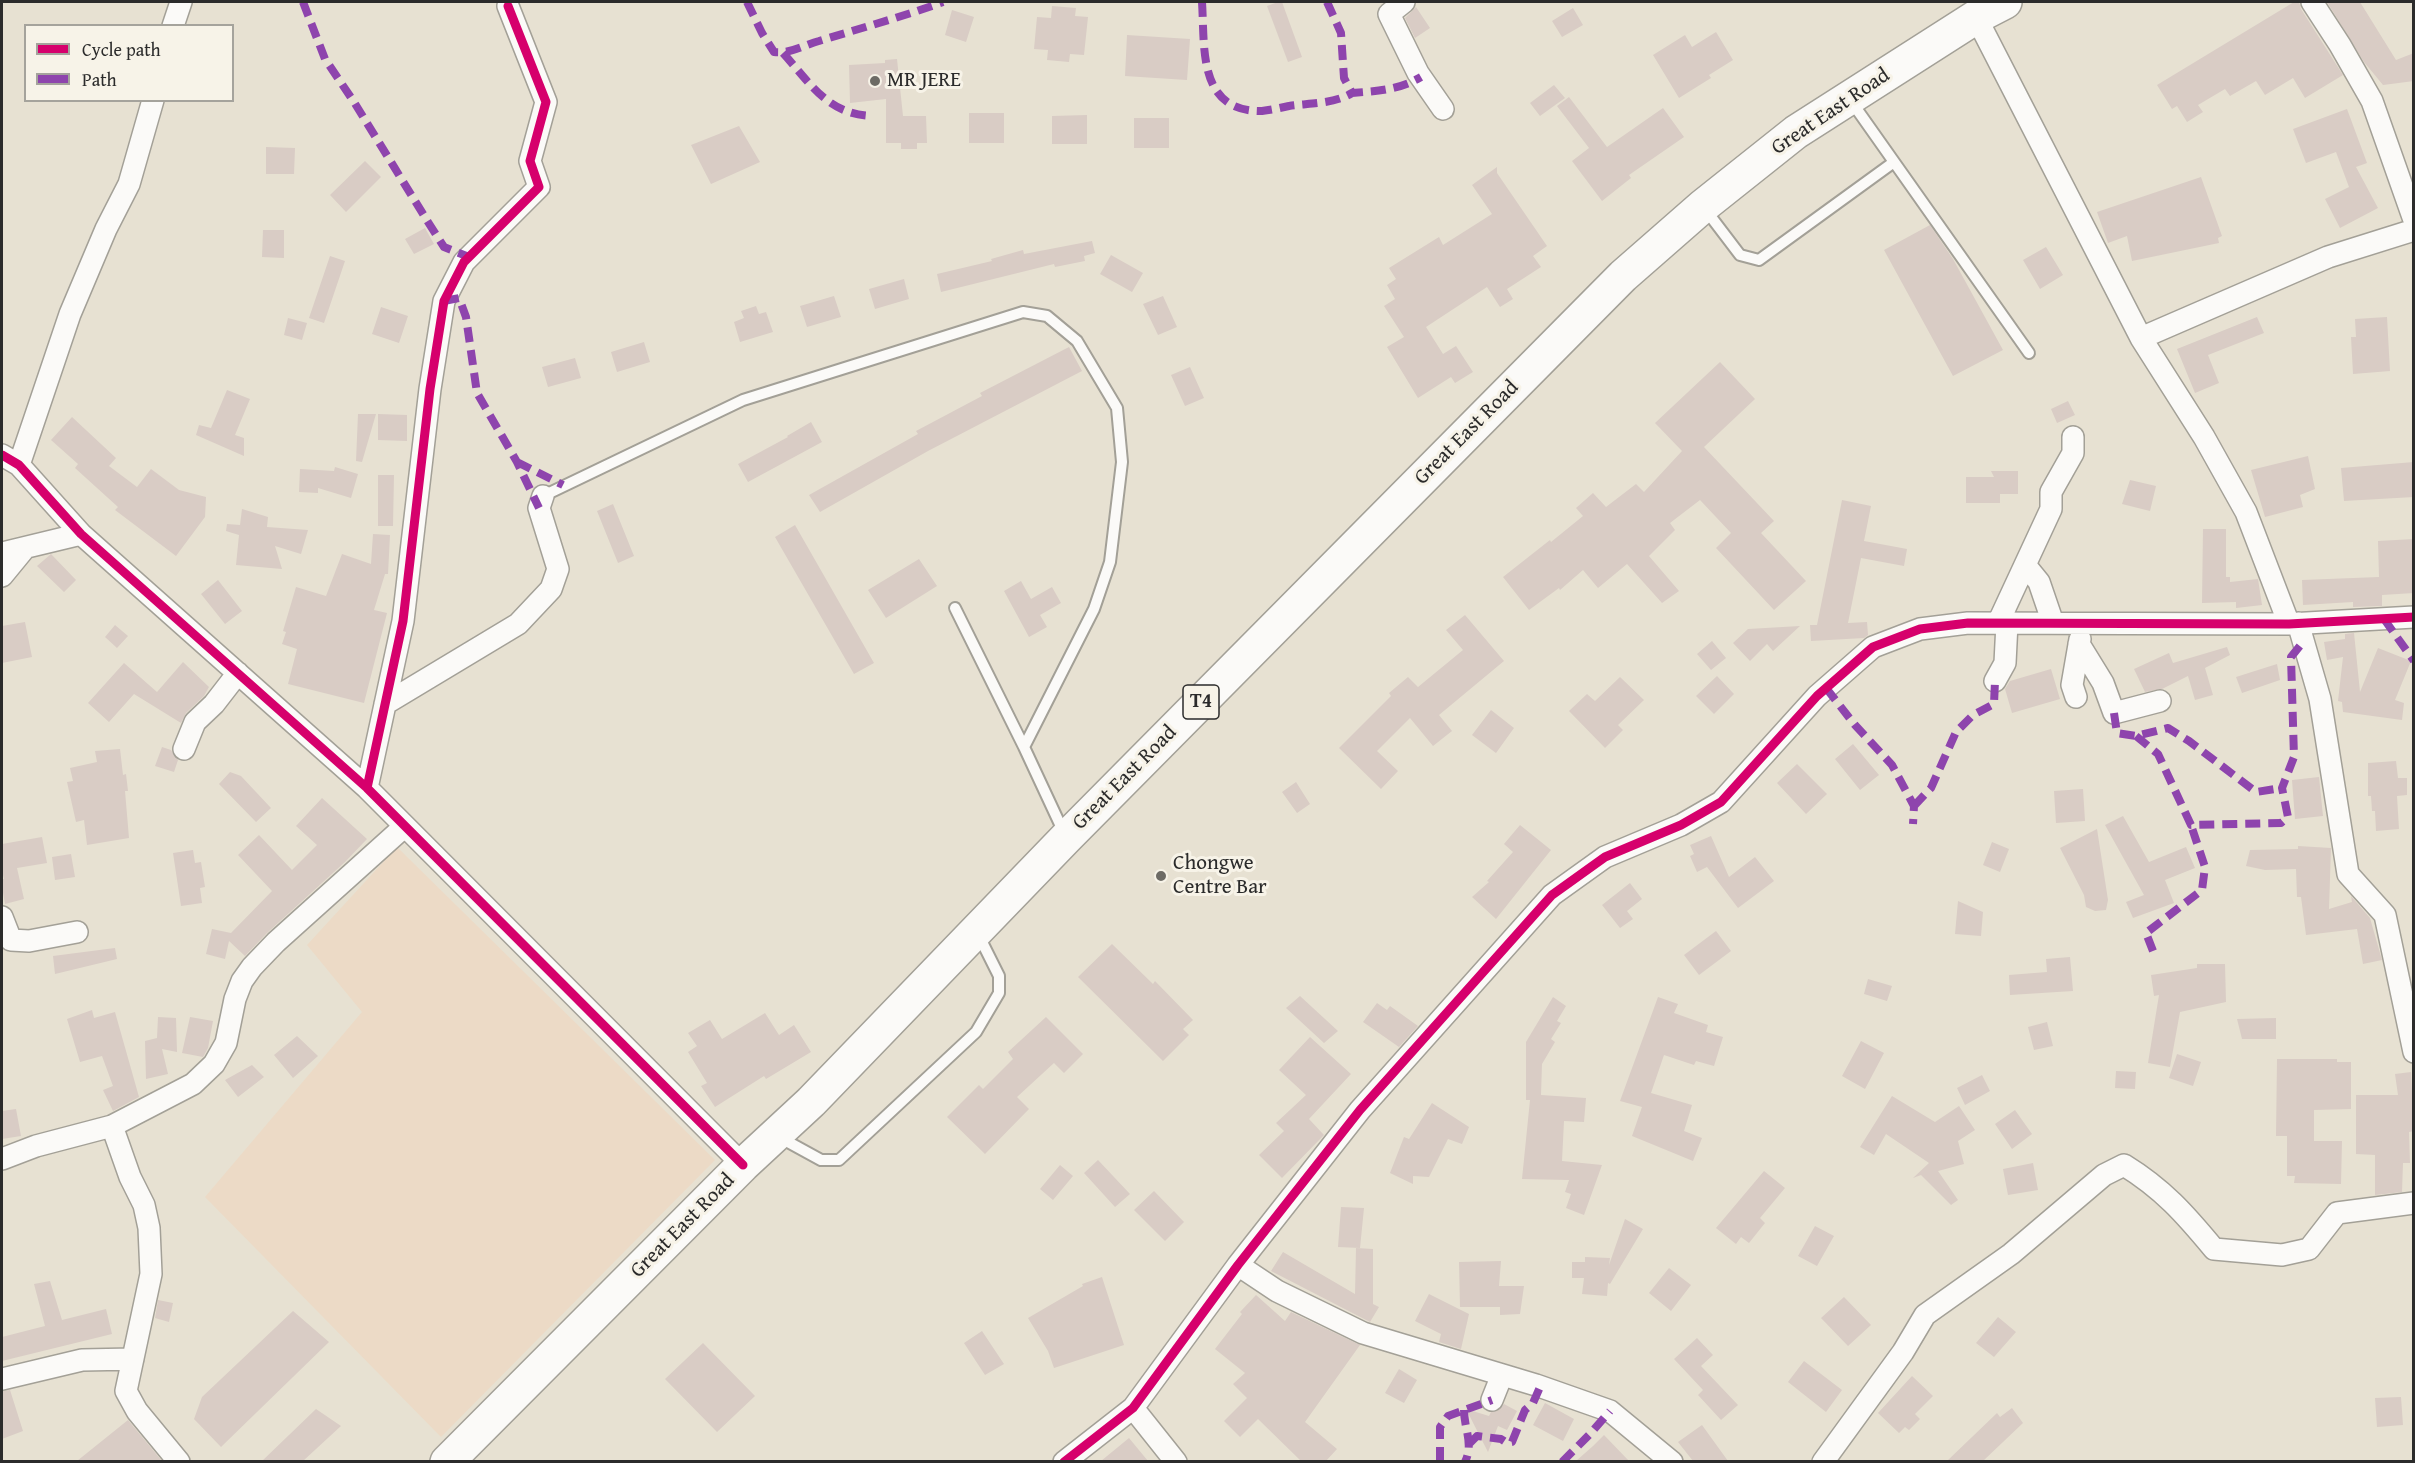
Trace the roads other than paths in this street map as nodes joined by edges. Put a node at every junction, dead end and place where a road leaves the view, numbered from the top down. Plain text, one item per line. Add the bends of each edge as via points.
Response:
1 (181, 2) edge
2 (1404, 2) edge
3 (2005, 2) edge
4 (2312, 2) edge
5 (508, 6) dead end
6 (1976, 17) junction
7 (173, 24) edge
8 (1849, 99) junction
9 (152, 102) edge
10 (1443, 109) dead end
11 (1894, 162) junction
12 (1703, 206) junction
13 (2414, 220) edge
14 (2414, 230) edge
15 (2141, 338) junction
16 (2029, 353) dead end
17 (2073, 437) dead end
18 (10, 460) edge
19 (543, 496) joint
20 (81, 534) junction
21 (25, 548) junction
22 (2, 553) edge
23 (2026, 566) junction
24 (2, 576) edge
25 (954, 608) dead end
26 (2414, 617) edge
27 (2003, 623) junction
28 (2053, 623) junction
29 (2294, 624) junction
30 (2080, 634) junction
31 (238, 673) junction
32 (1995, 681) dead end
33 (2076, 697) dead end
34 (2160, 701) dead end
35 (385, 704) junction
36 (1024, 747) junction
37 (184, 749) dead end
38 (367, 788) junction
39 (405, 826) junction
40 (1066, 838) junction
41 (2, 917) edge
42 (976, 930) junction
43 (77, 932) dead end
44 (2414, 1052) edge
45 (112, 1126) junction
46 (776, 1135) junction
47 (2, 1159) edge
48 (743, 1166) junction
49 (2414, 1203) edge
50 (1238, 1265) junction
51 (133, 1359) junction
52 (1502, 1376) junction
53 (2, 1379) edge
54 (1492, 1400) dead end
55 (1133, 1408) junction
56 (1659, 1458) edge
57 (179, 1461) edge
58 (447, 1461) edge
59 (1064, 1461) edge
60 (1176, 1461) edge
61 (1823, 1461) edge

1 - 7 street
2 - 10 street via 1389,14 1418,73
3 - 6 highway, Great East Road / T4
4 - 13 street via 2372,101
5 - 35 street via 546,102 530,161 539,187 464,262 444,301 403,621
6 - 8 highway, Great East Road / T4
6 - 15 street
8 - 11 lane
8 - 12 highway, Great East Road / T4 via 1796,132
9 - 18 street via 129,184 106,229
11 - 12 lane via 1759,260 1740,255
11 - 16 lane
12 - 40 highway, Great East Road / T4 via 1623,276
14 - 15 street via 2328,257
15 - 29 street via 2204,436 2246,512
17 - 23 street via 2073,453 2051,492 2050,509
18 - 20 street
19 - 35 street via 539,508 558,569 551,590 518,624
19 - 36 lane via 743,400 1023,312 1047,316 1077,341 1117,408 1122,462 1107,572 1094,609
20 - 21 street
20 - 31 street
21 - 22 street
21 - 24 street
23 - 27 street
23 - 28 street via 2039,582
25 - 36 lane
26 - 29 street
27 - 28 street
27 - 32 street via 2005,663
27 - 50 street via 1920,629 1873,646 1817,696 1721,801 1681,825 1605,857 1552,895 1360,1110
28 - 30 street
29 - 30 street
29 - 44 street via 2320,699 2348,874 2385,915
30 - 33 street via 2072,685
30 - 34 street via 2114,713
31 - 37 street via 195,722
31 - 38 street
35 - 38 street
36 - 40 lane
38 - 39 street
39 - 45 street via 252,967 242,981 226,1043 214,1064 193,1084
39 - 48 street
40 - 42 highway, Great East Road / T4
41 - 43 street via 11,940 29,941
42 - 46 highway, Great East Road / T4
42 - 46 lane via 999,976 999,993 976,1032 838,1160 821,1160
45 - 47 street
45 - 51 street via 144,1205 149,1228 151,1274
46 - 48 highway, Great East Road / T4
48 - 58 highway, Great East Road / T4
49 - 61 street via 2337,1213 2309,1250 2282,1255 2214,1249 2183,1211 2152,1182 2124,1165 2104,1175 2012,1254 1925,1315 1903,1352
50 - 52 street via 1277,1291 1363,1333
50 - 55 street
51 - 53 street via 82,1360
51 - 57 street via 126,1392
52 - 54 street
52 - 56 street via 1610,1411
55 - 59 street
55 - 60 street

